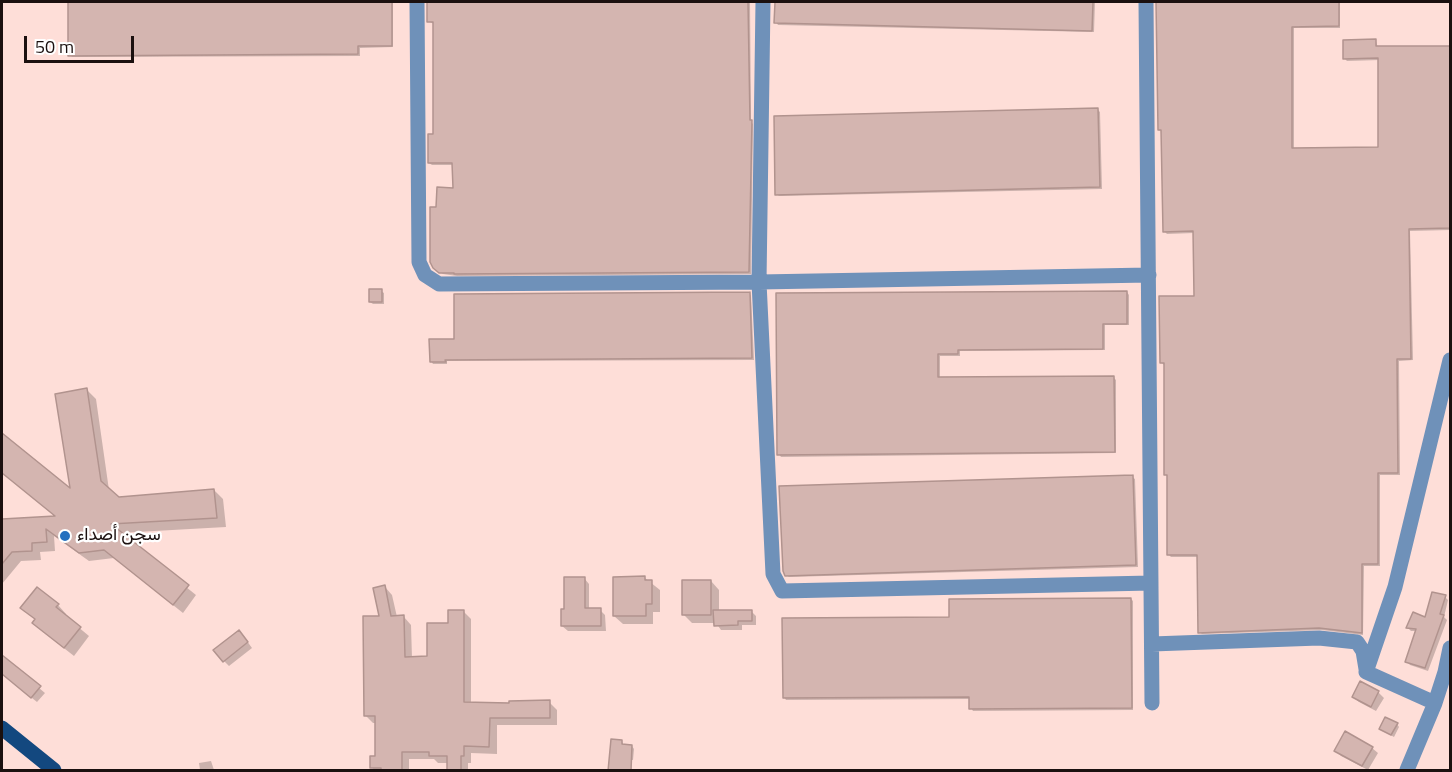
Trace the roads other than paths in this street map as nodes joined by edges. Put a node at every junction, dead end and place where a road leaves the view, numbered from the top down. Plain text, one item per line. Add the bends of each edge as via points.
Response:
1 (417, 2) edge
2 (762, 2) edge
3 (1146, 2) edge
4 (1149, 274) junction
5 (759, 282) junction
6 (1450, 360) edge
7 (1151, 583) junction
8 (1152, 645) junction
9 (1450, 648) edge
10 (1366, 672) junction
11 (1448, 672) edge
12 (1435, 702) junction
13 (1152, 704) dead end
14 (2, 728) edge
15 (54, 771) edge
16 (1407, 771) edge

1 - 5 lane via 419,262 425,275 439,284
2 - 5 lane
3 - 4 lane
4 - 5 lane
4 - 7 lane
5 - 7 lane via 773,574 782,591
6 - 10 lane via 1395,587
7 - 8 lane
8 - 10 lane via 1320,638 1357,642 1363,651
8 - 13 lane
9 - 11 lane
10 - 12 lane
11 - 12 lane
12 - 16 lane
14 - 15 main road

